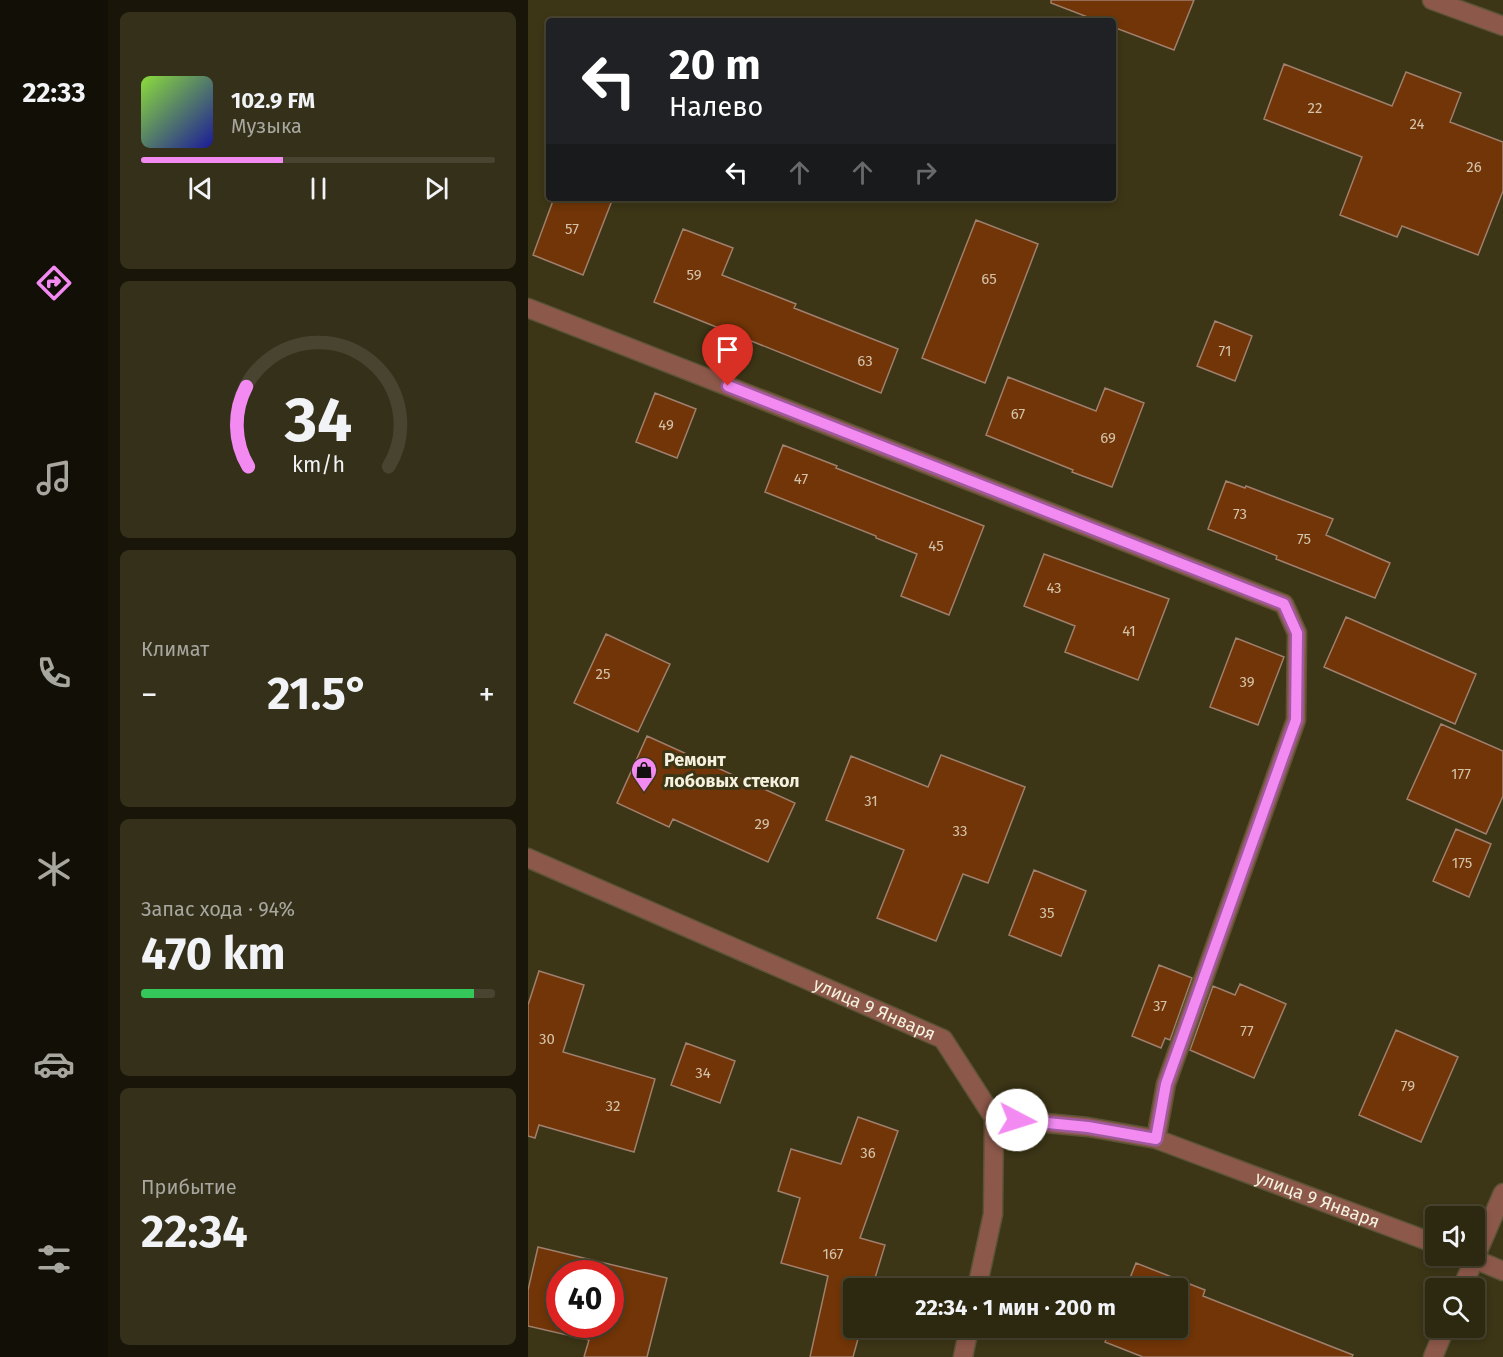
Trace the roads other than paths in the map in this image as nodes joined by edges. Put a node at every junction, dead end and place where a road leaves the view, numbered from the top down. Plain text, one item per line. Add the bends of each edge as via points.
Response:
1 (1432, 0) edge
2 (1503, 26) edge
3 (528, 308) edge
4 (528, 858) edge
5 (994, 1118) junction
6 (1156, 1139) junction
7 (1503, 1193) edge
8 (1485, 1229) edge
9 (1425, 1240) edge
10 (1485, 1263) edge
11 (1503, 1271) edge
12 (979, 1278) edge
13 (967, 1338) edge
14 (1441, 1338) edge
15 (963, 1357) edge
16 (1433, 1357) edge

1 - 2 street
3 - 6 street via 1284,604 1297,633 1296,720 1166,1084
4 - 5 street, улица 9 Января via 943,1039
5 - 6 street, улица 9 Января via 1088,1127
5 - 12 street via 993,1214
6 - 9 street, улица 9 Января
7 - 8 street
10 - 11 street
13 - 15 street
14 - 16 street

